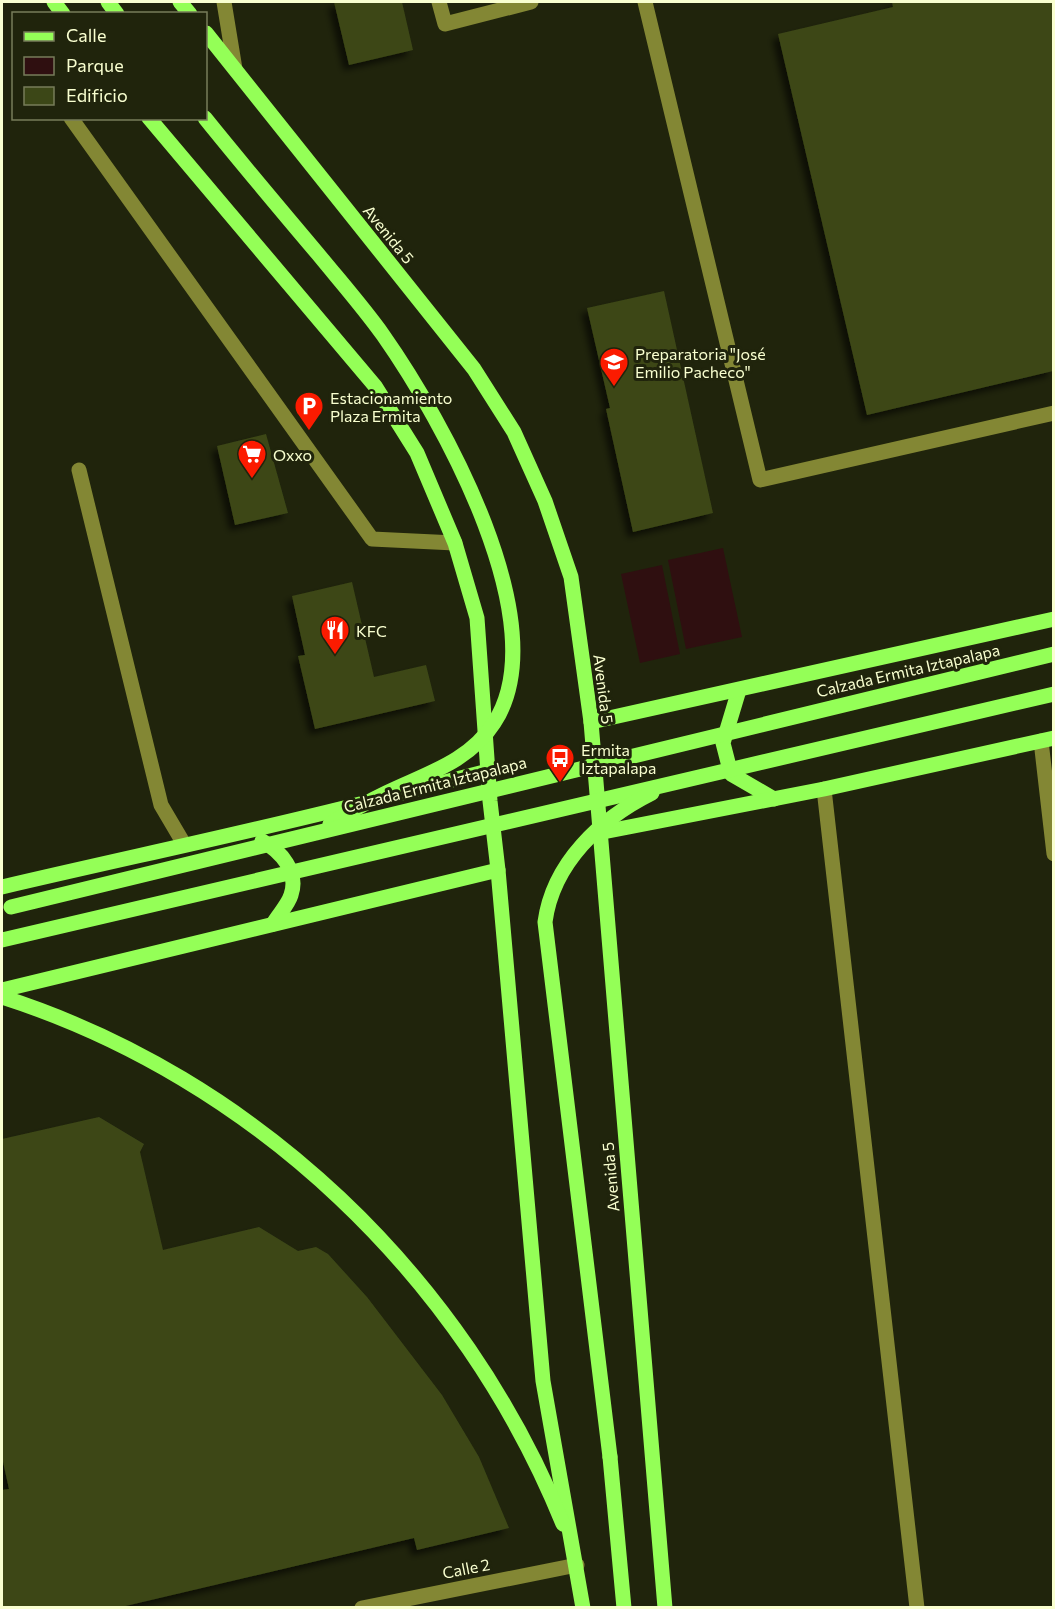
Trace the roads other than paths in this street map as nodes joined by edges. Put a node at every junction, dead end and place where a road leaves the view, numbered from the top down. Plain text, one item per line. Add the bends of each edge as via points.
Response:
1 (224, 2) edge
2 (439, 2) edge
3 (531, 2) edge
4 (645, 2) edge
5 (207, 34) edge
6 (235, 69) junction
7 (72, 120) edge
8 (151, 120) edge
9 (207, 120) edge
10 (1053, 413) edge
11 (79, 470) dead end
12 (455, 543) junction
13 (1053, 619) edge
14 (1053, 654) edge
15 (739, 690) junction
16 (1053, 694) edge
17 (591, 722) junction
18 (1047, 739) edge
19 (488, 771) junction
20 (691, 777) junction
21 (824, 789) junction
22 (774, 799) junction
23 (318, 832) junction
24 (246, 833) junction
25 (598, 833) junction
26 (184, 844) junction
27 (1053, 854) edge
28 (498, 870) junction
29 (2, 886) edge
30 (6, 908) edge
31 (273, 924) junction
32 (2, 940) edge
33 (2, 990) edge
34 (2, 997) edge
35 (576, 1559) junction
36 (362, 1608) edge
37 (583, 1608) edge
38 (624, 1608) edge
39 (664, 1608) edge
40 (917, 1608) edge

1 - 6 street
2 - 3 street via 445,24
4 - 10 street via 760,480
5 - 6 main road, Avenida 5
6 - 17 main road, Avenida 5 via 474,369 514,432 545,501 571,577
7 - 12 street via 372,538
8 - 12 main road via 375,386 417,453
9 - 23 main road, bridge via 367,315 408,372 452,452 487,530 510,617 514,664 511,685 504,705 482,739 452,763 386,793
11 - 26 street via 160,805
12 - 19 main road via 477,618
13 - 15 main road, Calzada Ermita Iztapalapa
14 - 23 main road, Calzada Ermita Iztapalapa, bridge
15 - 17 main road, Calzada Ermita Iztapalapa
15 - 22 main road via 723,743 731,774
16 - 20 main road, bridge
17 - 25 main road, Avenida 5
18 - 21 main road
18 - 27 street
19 - 24 main road, Calzada Ermita Iztapalapa
19 - 28 main road
20 - 32 main road, bridge
20 - 38 main road, bridge via 636,801 590,837 554,884 545,922 610,1457
21 - 22 main road
21 - 40 street
22 - 25 main road
23 - 30 main road, Calzada Ermita Iztapalapa, bridge
24 - 26 main road, Calzada Ermita Iztapalapa
24 - 31 main road via 277,848 290,868 291,895
25 - 39 main road, Avenida 5
26 - 29 main road, Calzada Ermita Iztapalapa
28 - 31 main road
28 - 35 main road via 543,1381
31 - 33 main road
34 - 35 main road via 103,1036 213,1098 265,1134 362,1219 442,1311 487,1375 540,1472
35 - 36 street, Calle 2
35 - 37 main road

